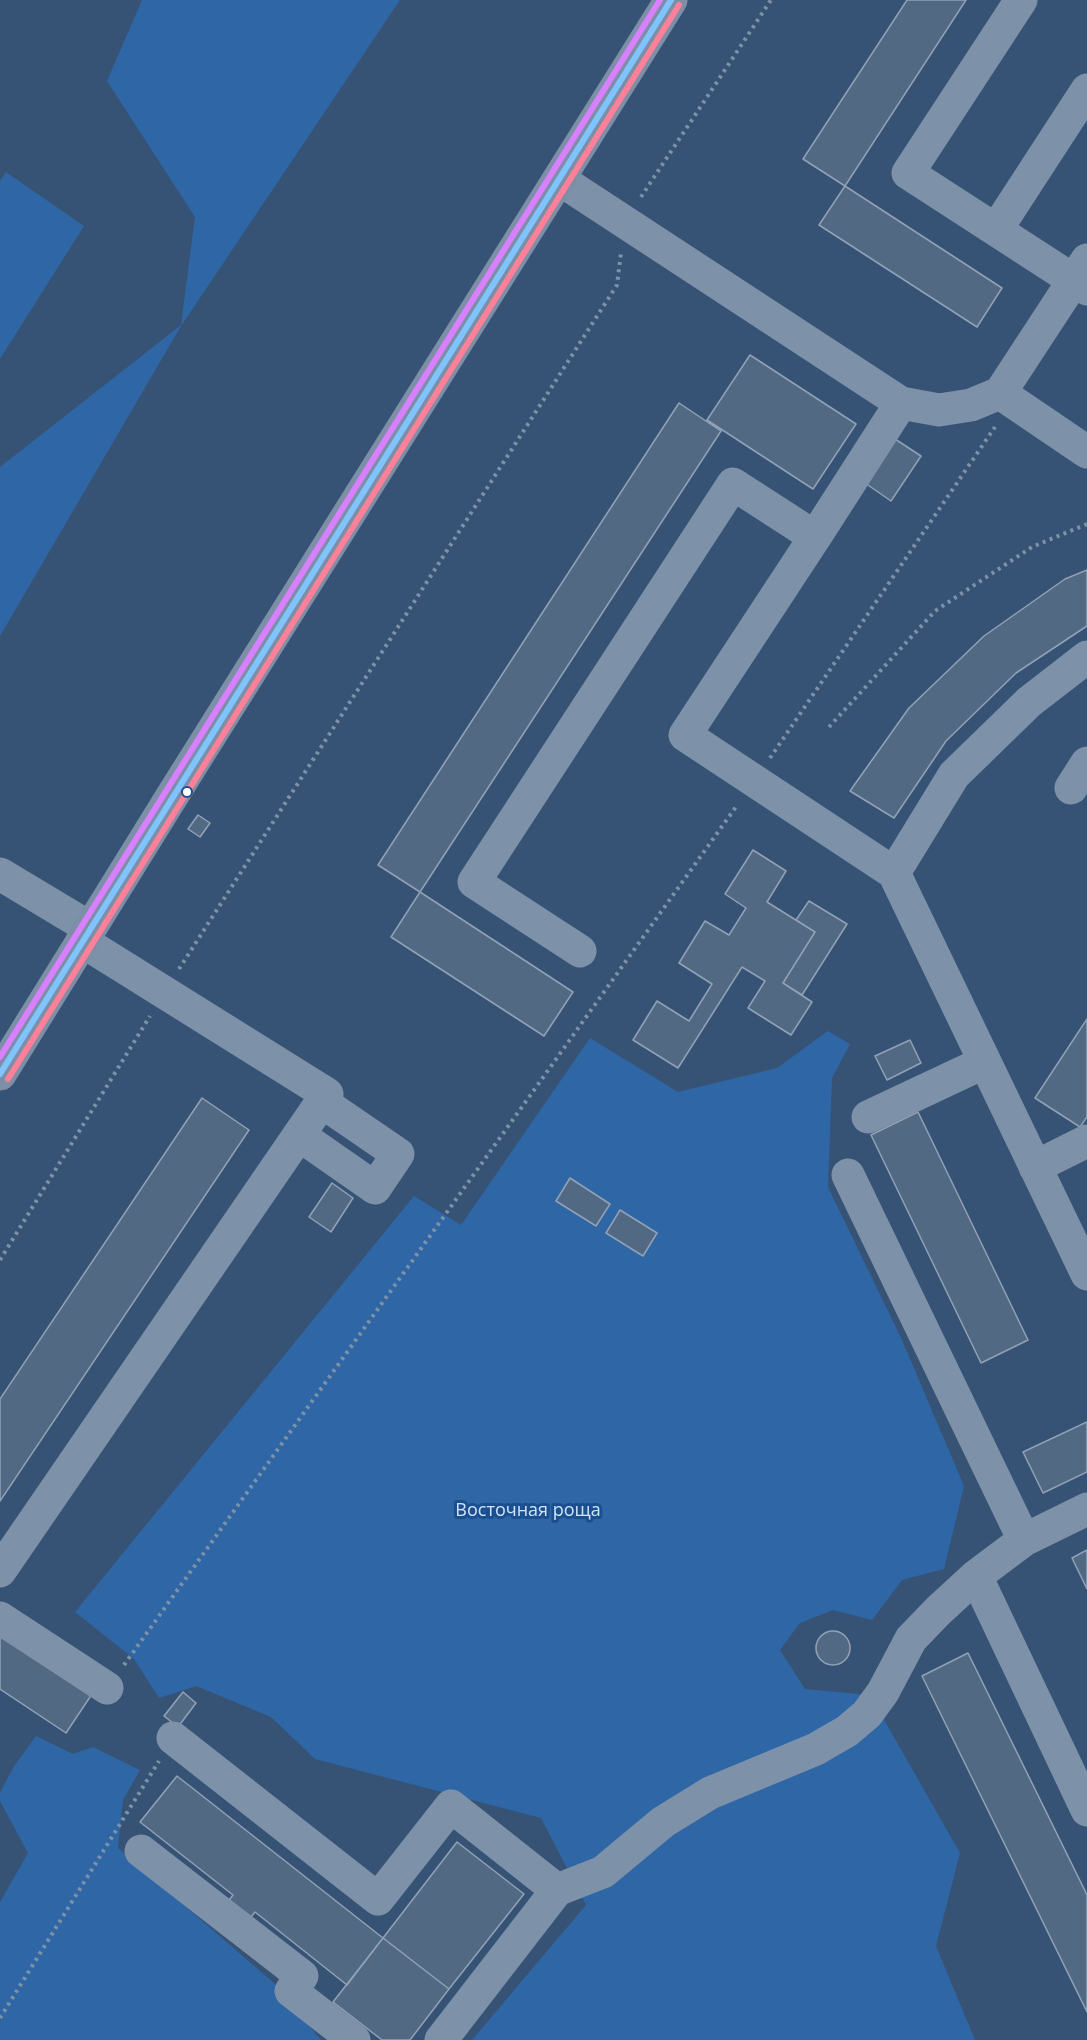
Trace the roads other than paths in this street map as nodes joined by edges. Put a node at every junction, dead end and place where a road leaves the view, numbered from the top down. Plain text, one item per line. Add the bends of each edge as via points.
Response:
1 (671, 0) edge
2 (1021, 0) edge
3 (1087, 90) edge
4 (559, 179) junction
5 (996, 230) junction
6 (1083, 276) edge
7 (1006, 397) junction
8 (902, 403) junction
9 (1087, 452) edge
10 (814, 537) junction
11 (1087, 657) edge
12 (894, 873) junction
13 (0, 874) edge
14 (86, 935) junction
15 (580, 951) dead end
16 (985, 1062) junction
17 (0, 1074) edge
18 (322, 1102) junction
19 (868, 1117) dead end
20 (299, 1135) junction
21 (1087, 1141) edge
22 (1035, 1167) junction
23 (848, 1175) dead end
24 (1087, 1274) edge
25 (1087, 1509) edge
26 (1024, 1540) junction
27 (0, 1571) edge
28 (976, 1576) junction
29 (0, 1618) edge
30 (107, 1688) road end
31 (173, 1738) road end
32 (1087, 1810) edge
33 (141, 1851) dead end
34 (557, 1890) junction
35 (354, 2040) edge
36 (441, 2040) edge

1 - 4 main road
2 - 5 street via 908,173
3 - 5 street
4 - 8 street
4 - 14 main road
5 - 6 street
6 - 7 street
7 - 8 street via 939,410
7 - 9 street
8 - 10 street
10 - 12 street via 686,735
10 - 15 street via 733,484 474,882
11 - 12 street via 1029,702 954,776
12 - 16 street
13 - 14 street
14 - 17 main road
14 - 18 street via 164,993 327,1094
16 - 19 street
16 - 22 street
18 - 20 street
18 - 20 street via 398,1154 375,1188
20 - 27 street
21 - 22 street
22 - 24 street
23 - 26 street
25 - 26 street
26 - 28 street
28 - 32 street
28 - 34 street via 911,1639 883,1692 867,1714 847,1731 816,1749 710,1793 663,1822 603,1872
29 - 30 street
31 - 34 street via 378,1899 451,1806
33 - 35 street via 302,1976 291,1991
34 - 36 street

